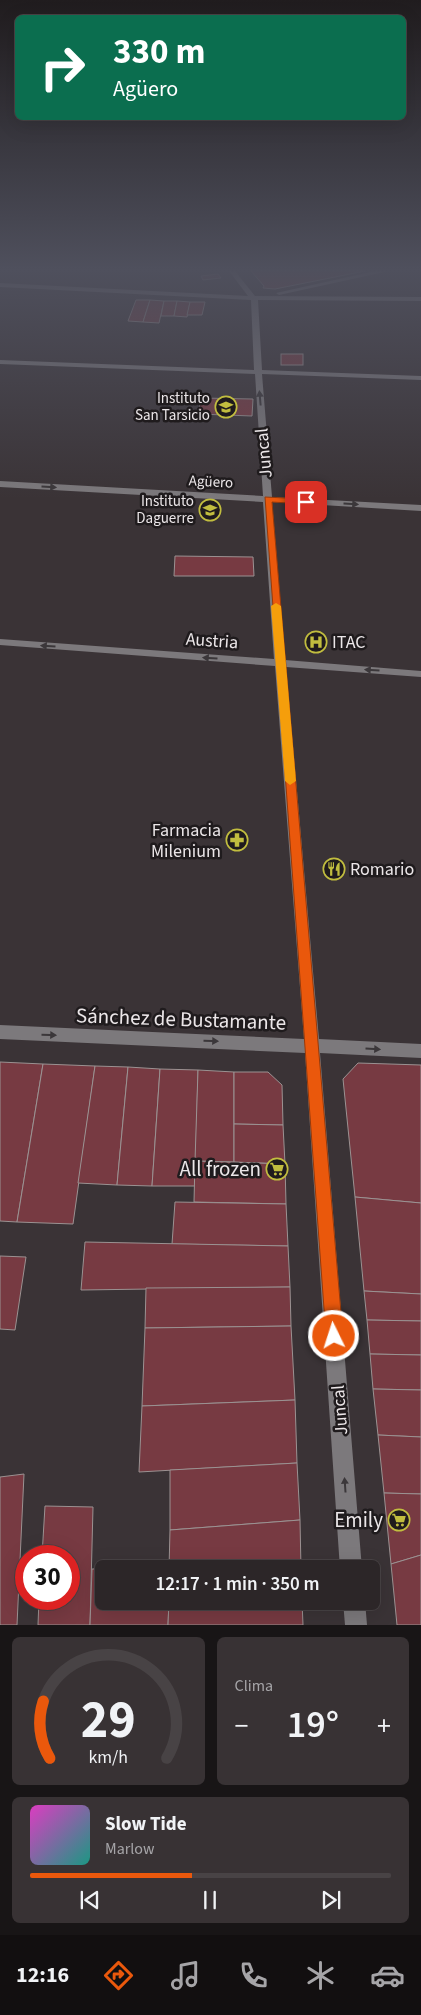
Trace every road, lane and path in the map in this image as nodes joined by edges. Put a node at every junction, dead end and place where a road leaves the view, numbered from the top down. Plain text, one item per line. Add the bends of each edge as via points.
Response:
1 (257, 347) edge
2 (0, 362) edge
3 (258, 371) junction
4 (421, 378) edge
5 (0, 484) edge
6 (268, 499) junction
7 (421, 508) edge
8 (0, 642) edge
9 (280, 664) junction
10 (421, 674) edge
11 (0, 1032) edge
12 (312, 1046) junction
13 (421, 1051) edge
14 (350, 1560) edge
15 (355, 1610) edge
16 (356, 1625) edge

1 - 3 street, Juncal
2 - 3 street
3 - 4 street
6 -> 3 street, Juncal
5 -> 6 street, Agüero
6 -> 7 street, Agüero
6 - 9 street, Juncal
9 -> 8 street, Austria
10 -> 9 street, Austria
9 - 12 street, Juncal
11 -> 12 street, Sánchez de Bustamante
12 -> 13 street, Sánchez de Bustamante
14 -> 12 street, Juncal
15 - 16 street

